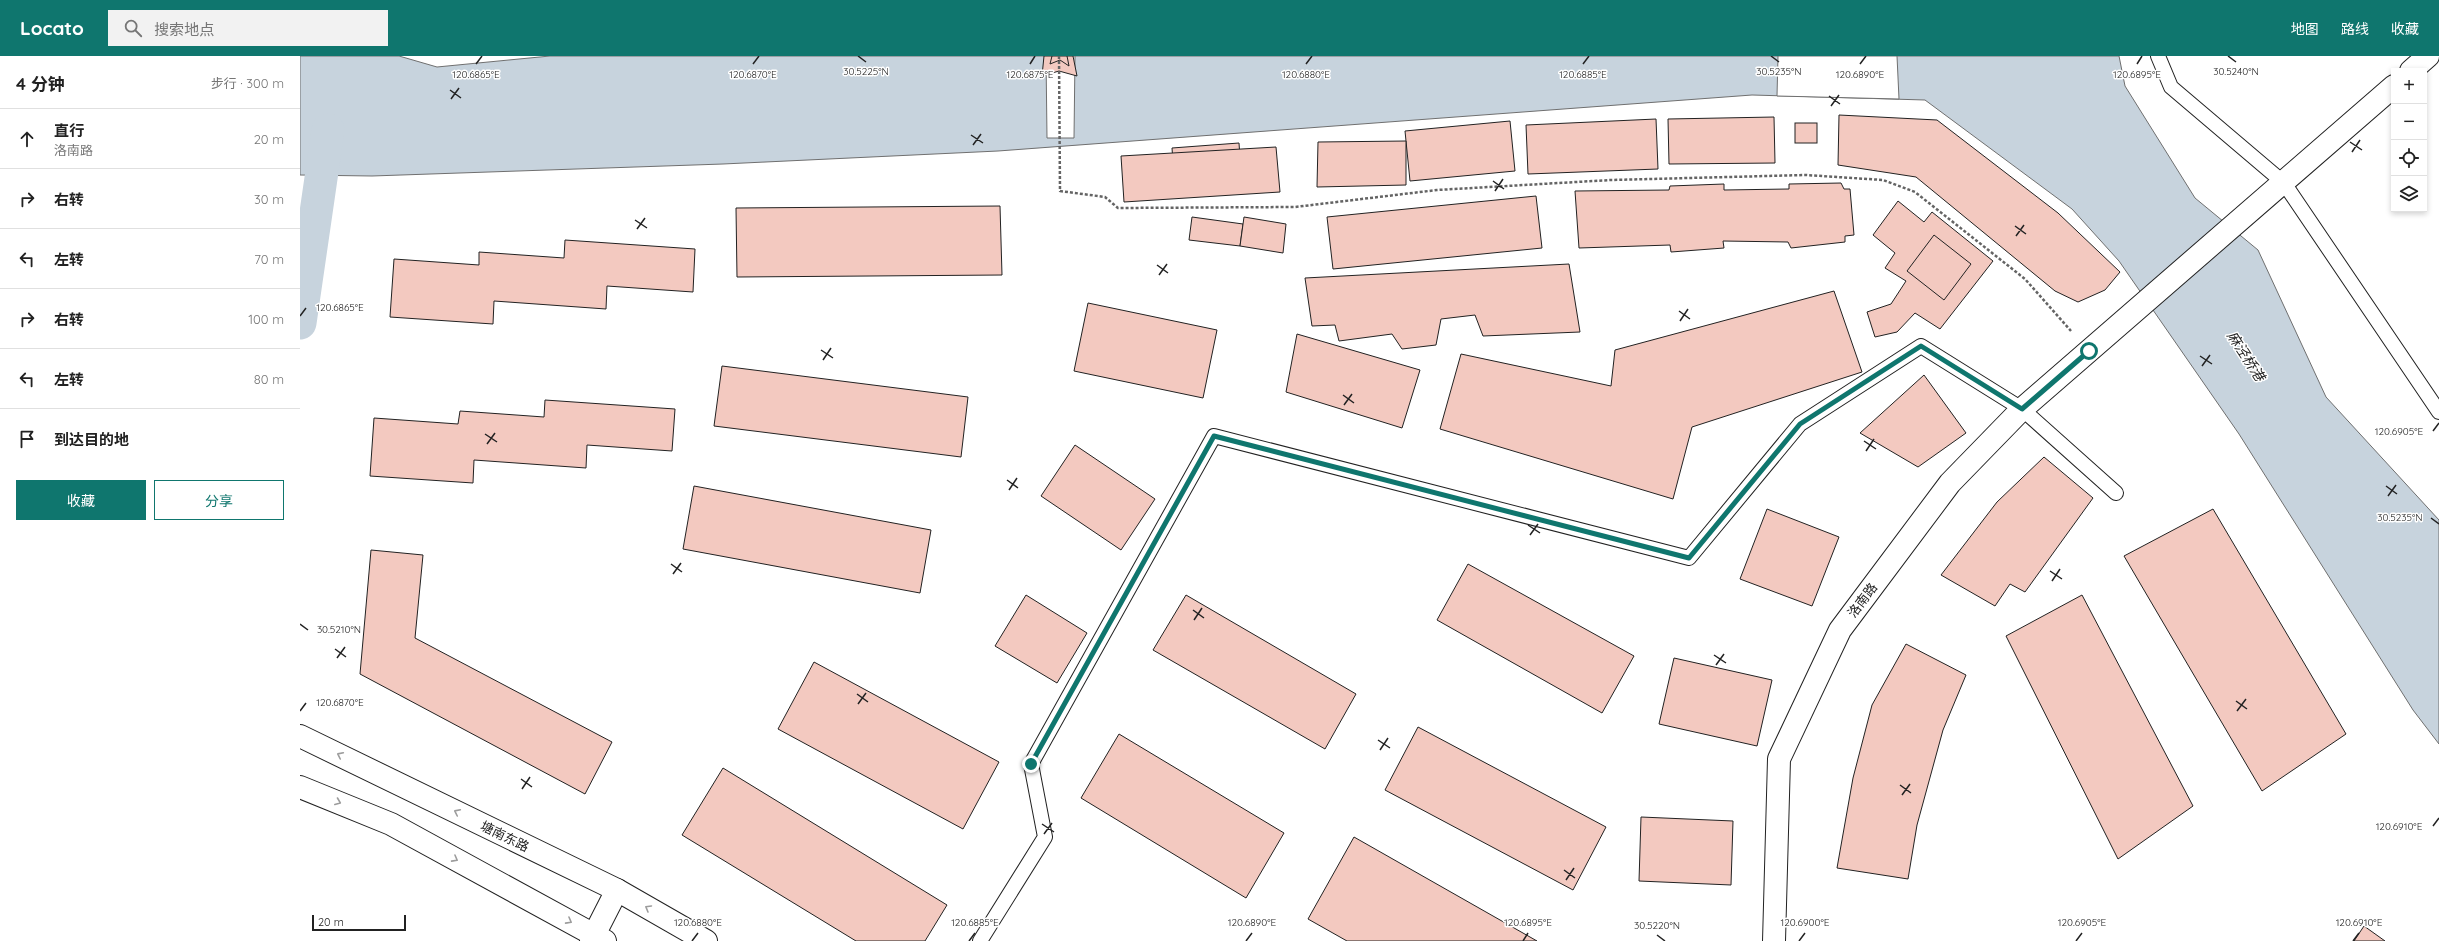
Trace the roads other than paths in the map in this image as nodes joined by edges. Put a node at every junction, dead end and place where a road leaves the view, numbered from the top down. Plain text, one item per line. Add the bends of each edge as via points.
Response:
1 (2158, 56) edge
2 (2428, 56) edge
3 (2414, 68) edge
4 (2391, 89) edge
5 (2284, 183) junction
6 (2022, 409) junction
7 (2439, 412) edge
8 (2116, 493) dead end
9 (300, 736) edge
10 (301, 787) edge
11 (617, 890) junction
12 (597, 939) edge
13 (706, 941) edge
14 (980, 941) edge
15 (1774, 941) edge

1 - 5 lane via 2171,87
2 - 3 street
4 - 5 street, 洛南路
5 - 6 street, 洛南路
5 - 7 lane
6 - 8 lane
6 - 14 lane via 1921,346 1800,424 1689,558 1214,436 1031,764 1045,836
6 - 15 street, 洛南路 via 1950,483 1840,630 1779,759
11 -> 9 street, 塘南东路
10 -> 12 street via 392,824
11 - 12 street
13 -> 11 street, 塘南东路

